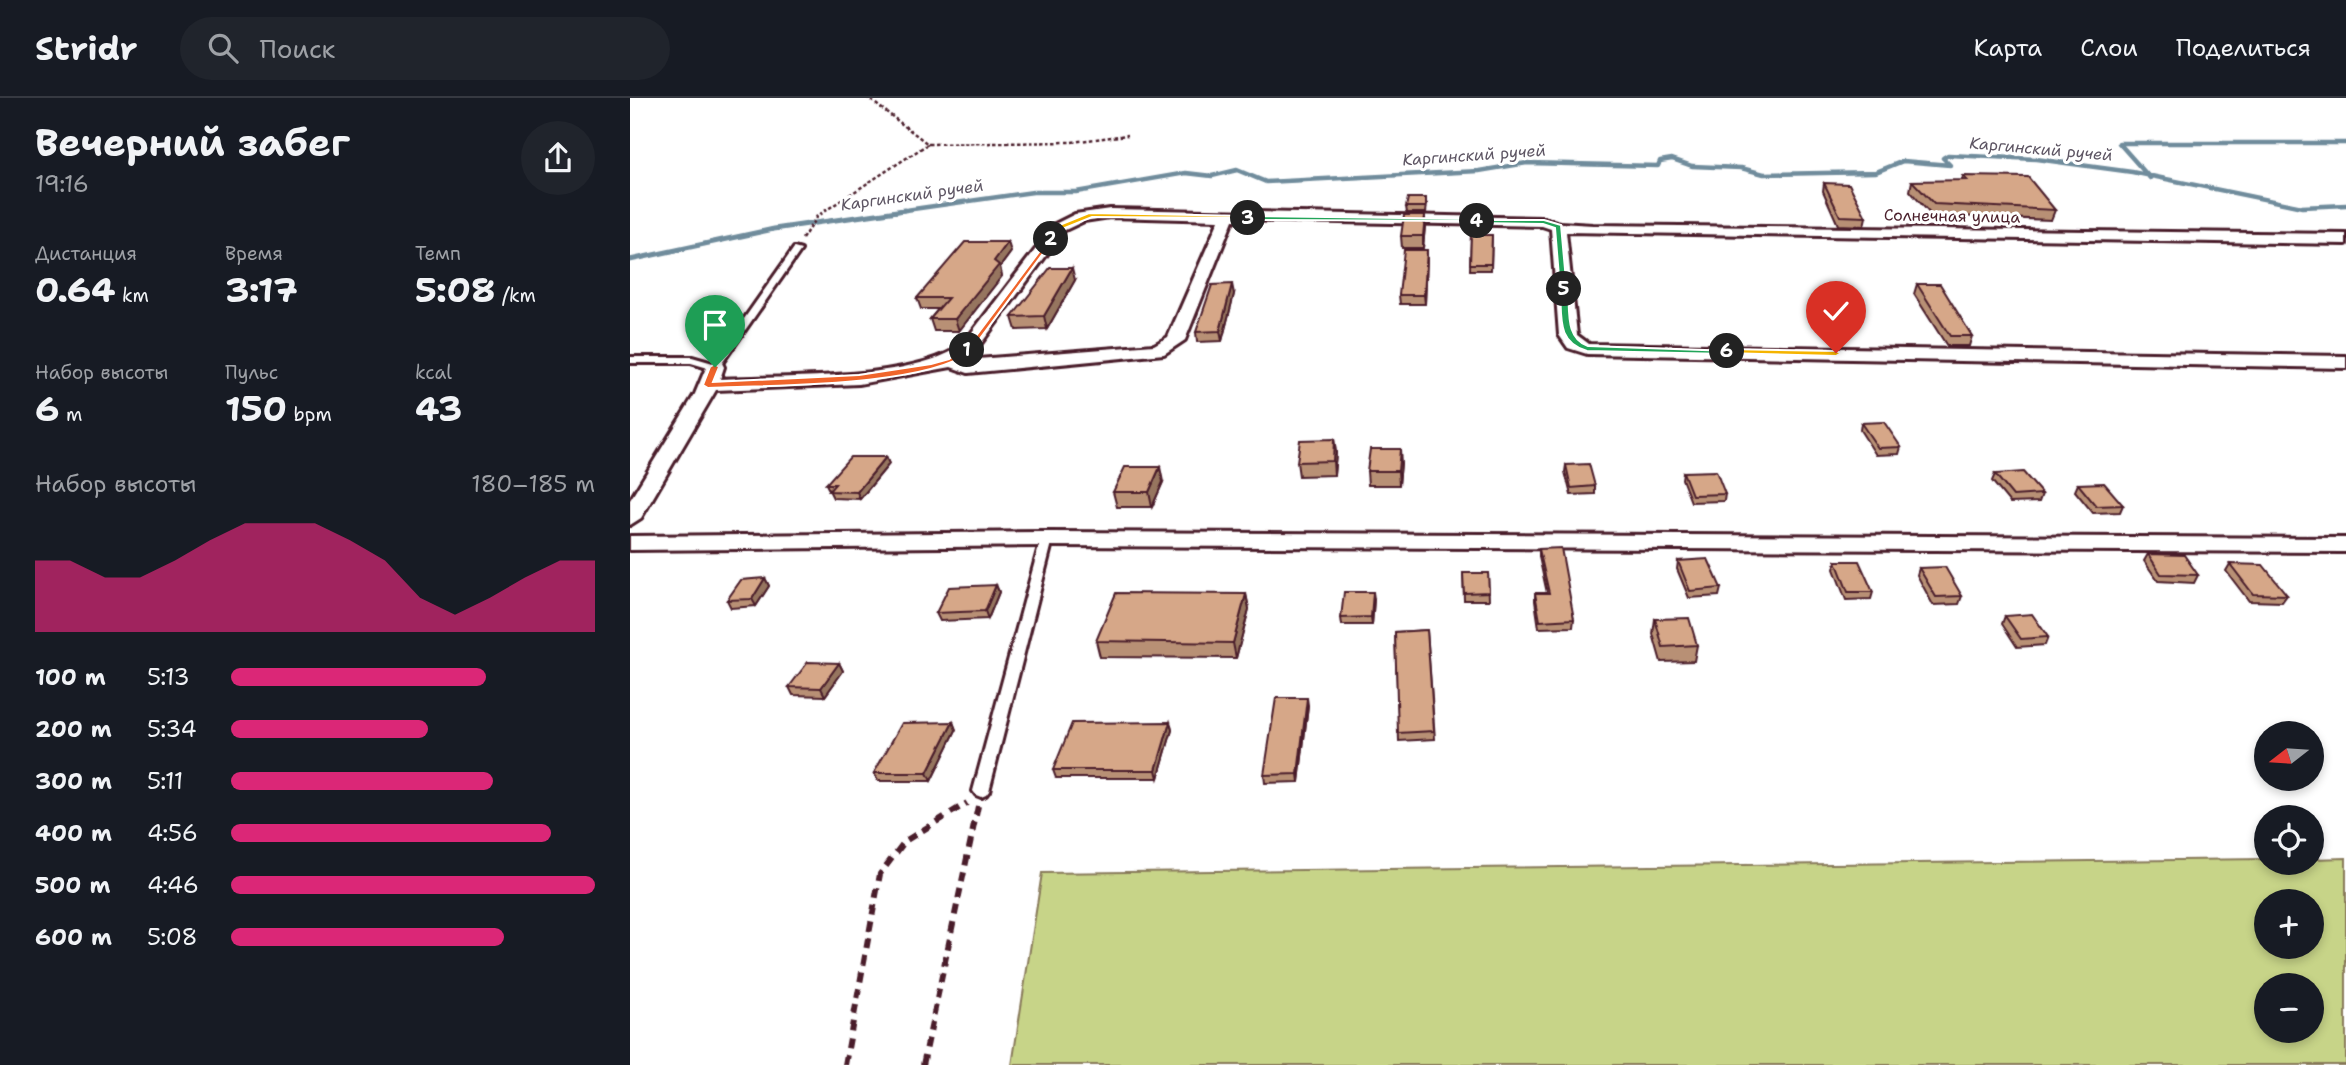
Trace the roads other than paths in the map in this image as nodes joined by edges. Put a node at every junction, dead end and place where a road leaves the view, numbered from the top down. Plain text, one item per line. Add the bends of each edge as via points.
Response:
1 (1227, 217) junction
2 (1558, 227) junction
3 (2346, 239) edge
4 (797, 250) dead end
5 (630, 360) edge
6 (952, 361) junction
7 (2346, 362) edge
8 (711, 376) junction
9 (630, 518) edge
10 (1047, 539) junction
11 (630, 543) edge
12 (2346, 545) edge
13 (981, 791) road end

1 - 2 street, Солнечная улица via 1544,222
1 - 6 street, Солнечная улица via 1110,213 1059,227 968,349
1 - 6 street via 1176,340 1158,350 968,367
2 - 3 street, Солнечная улица
2 - 7 street via 1568,335 1574,344 1587,349
4 - 8 lane
5 - 8 lane via 692,360
6 - 8 street via 859,377
8 - 9 street
10 - 11 street
10 - 12 street
10 - 13 lane

